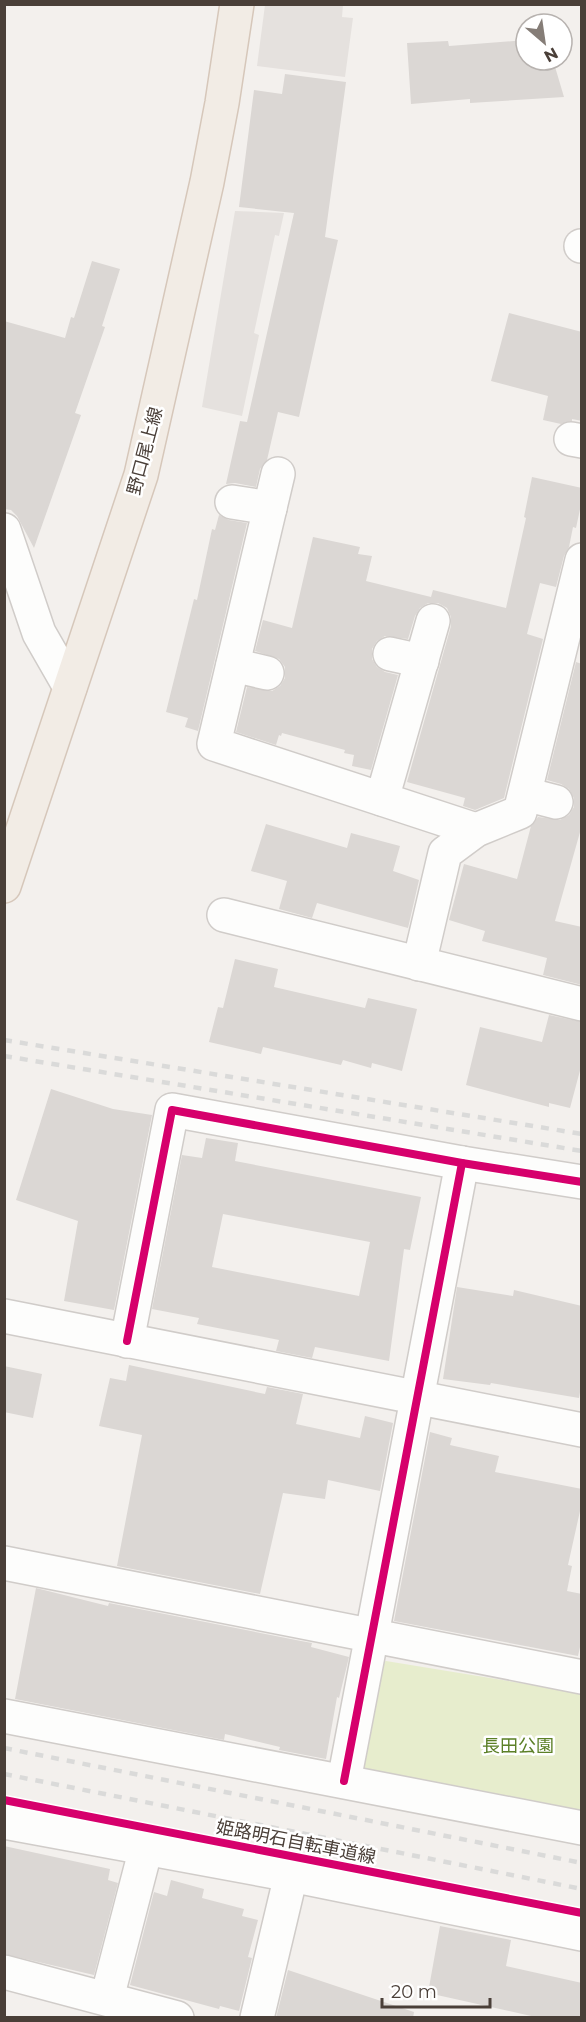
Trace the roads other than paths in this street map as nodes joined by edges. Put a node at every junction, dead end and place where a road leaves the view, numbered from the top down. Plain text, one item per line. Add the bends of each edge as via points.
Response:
1 (237, 4) edge
2 (278, 474) dead end
3 (232, 502) dead end
4 (270, 508) junction
5 (4, 530) edge
6 (582, 560) edge
7 (433, 621) dead end
8 (390, 654) dead end
9 (422, 661) junction
10 (233, 665) junction
11 (267, 673) dead end
12 (70, 687) junction
13 (382, 799) junction
14 (476, 830) junction
15 (4, 886) edge
16 (224, 915) dead end
17 (419, 964) junction
18 (582, 1004) edge
19 (462, 1163) junction
20 (582, 1182) edge
21 (4, 1316) edge
22 (130, 1325) junction
23 (417, 1398) junction
24 (582, 1430) edge
25 (4, 1563) edge
26 (372, 1635) junction
27 (582, 1677) edge
28 (4, 1716) edge
29 (344, 1781) junction
30 (4, 1822) edge
31 (582, 1828) edge
32 (146, 1848) junction
33 (291, 1875) junction
34 (582, 1934) edge
35 (4, 1972) edge
36 (107, 1998) junction
37 (177, 2018) edge
38 (256, 2018) edge

1 - 12 main road, 野口尾上線 via 207,182 141,475
2 - 4 street
3 - 4 street
4 - 10 street
5 - 12 street via 39,633
6 - 14 street via 557,604 540,798 520,812
7 - 9 street
8 - 9 street
9 - 13 street
10 - 11 street
10 - 13 street via 214,744
12 - 15 main road, 野口尾上線
13 - 14 street
14 - 17 street via 445,853
16 - 17 street
17 - 18 street
19 - 20 street
19 - 22 street via 172,1110
19 - 23 street
21 - 22 street
22 - 23 street
23 - 24 street
23 - 26 street
25 - 26 street
26 - 27 street
26 - 29 street
28 - 29 street
29 - 31 street
30 - 32 street
32 - 33 street
32 - 36 street
33 - 34 street
33 - 38 street
35 - 36 street
36 - 37 street

